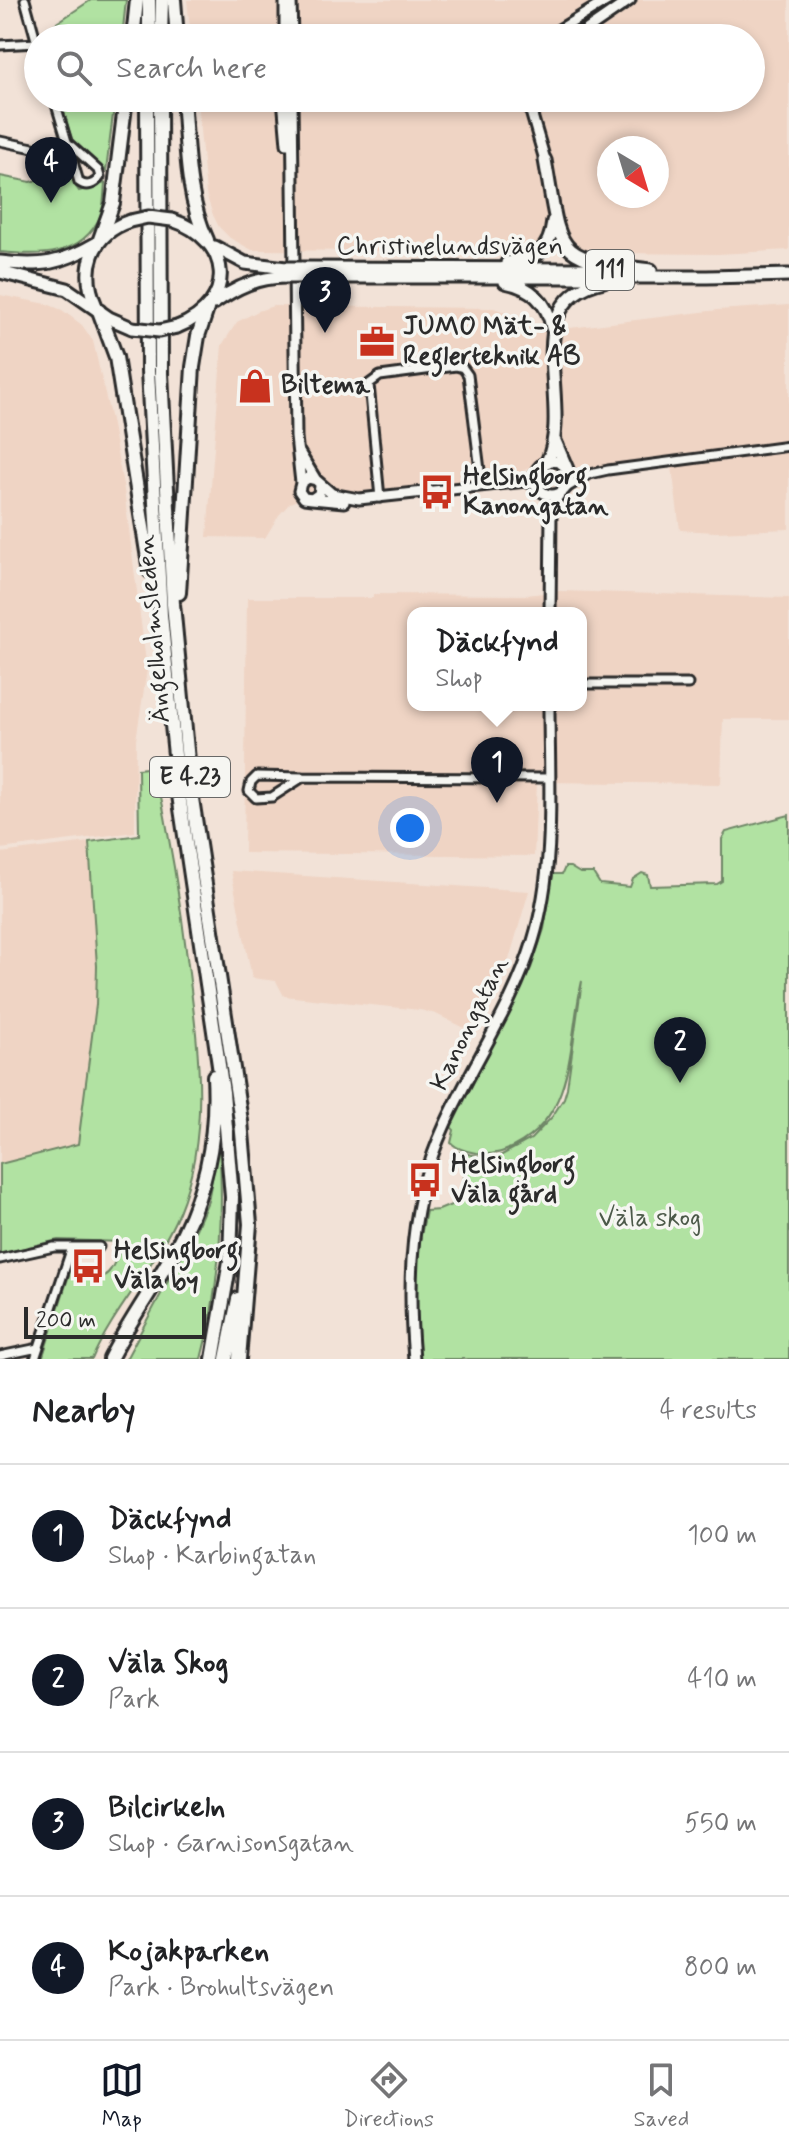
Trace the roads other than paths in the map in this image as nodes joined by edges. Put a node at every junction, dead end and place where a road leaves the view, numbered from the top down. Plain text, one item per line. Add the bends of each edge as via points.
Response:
1 (25, 0) edge
2 (137, 0) edge
3 (149, 0) edge
4 (162, 0) edge
5 (174, 0) edge
6 (285, 0) edge
7 (291, 0) edge
8 (608, 0) edge
9 (630, 0) edge
10 (32, 24) edge
11 (134, 24) edge
12 (149, 24) edge
13 (161, 24) edge
14 (176, 24) edge
15 (285, 24) edge
16 (292, 24) edge
17 (569, 24) edge
18 (595, 24) edge
19 (0, 45) edge
20 (24, 45) edge
21 (58, 112) edge
22 (124, 112) edge
23 (147, 112) edge
24 (160, 112) edge
25 (184, 112) edge
26 (284, 112) edge
27 (292, 112) edge
28 (531, 112) edge
29 (0, 141) edge
30 (68, 142) junction
31 (545, 160) joint
32 (294, 194) junction
33 (554, 216) junction
34 (98, 241) junction
35 (210, 242) junction
36 (0, 262) edge
37 (789, 268) edge
38 (431, 269) junction
39 (651, 270) junction
40 (0, 272) edge
41 (286, 272) junction
42 (301, 272) junction
43 (789, 275) edge
44 (677, 277) junction
45 (457, 278) junction
46 (209, 307) junction
47 (98, 310) junction
48 (554, 341) junction
49 (554, 436) junction
50 (789, 446) edge
51 (297, 449) junction
52 (545, 463) junction
53 (567, 470) junction
54 (590, 474) junction
55 (301, 483) junction
56 (318, 483) junction
57 (499, 484) junction
58 (482, 486) junction
59 (539, 488) junction
60 (562, 491) junction
61 (381, 498) junction
62 (312, 499) junction
63 (359, 499) junction
64 (551, 518) junction
65 (550, 607) edge
66 (176, 644) junction
67 (166, 672) junction
68 (587, 684) edge
69 (688, 684) dead end
70 (549, 711) edge
71 (303, 777) junction
72 (549, 778) junction
73 (214, 1033) junction
74 (247, 1200) junction
75 (72, 1247) junction
76 (99, 1247) dead end
77 (0, 1259) edge
78 (38, 1348) junction
79 (0, 1356) edge
80 (35, 1359) edge
81 (110, 1359) edge
82 (213, 1359) edge
83 (226, 1359) edge
84 (239, 1359) edge
85 (414, 1359) edge

1 - 10 street
2 - 11 highway
3 - 12 highway
4 - 13 highway
5 - 14 highway
6 - 15 street
7 - 16 street
8 - 17 street
9 - 18 street
19 - 20 street
21 - 30 street
22 - 34 highway via 113,203
23 - 67 highway, Ängelholmsleden / E 4.23 via 148,371
24 - 66 highway, Ängelholmsleden / E 4.23 via 161,373
25 - 35 highway via 193,193
26 - 32 street
27 - 32 street
28 - 31 street
29 - 30 street via 38,149
30 - 30 street via 97,169 100,177 93,183 79,182
31 - 33 main road
32 - 51 street
33 - 38 main road via 548,244 532,257
33 - 39 main road via 563,242 581,258
34 - 35 main road, 111, bridge via 130,221 148,217 172,220
34 - 36 main road, 111 via 59,262
34 - 47 main road via 87,274
35 - 41 main road, Christinelundsvägen / 111 via 238,261
35 - 46 main road via 221,278
37 - 39 main road, Christinelundsvägen / 111
38 - 39 main road, Christinelundsvägen / 111
38 - 42 main road, Christinelundsvägen / 111
40 - 47 main road, 111 via 74,292
41 - 42 main road, Christinelundsvägen / 111, bridge
41 - 46 main road, Christinelundsvägen / 111 via 248,283
42 - 45 main road, Christinelundsvägen / 111
43 - 44 main road, Christinelundsvägen / 111
44 - 45 main road, Christinelundsvägen / 111
44 - 48 main road via 583,287 562,306
45 - 48 main road via 511,283 533,293 547,310
46 - 47 main road, 111, bridge via 191,321 159,331 132,328
46 - 66 highway via 193,367
47 - 67 highway via 116,357
48 - 49 main road
49 - 52 main road
49 - 53 main road
50 - 54 street
51 - 55 street
51 - 56 street
52 - 53 street via 556,461
52 - 57 street
52 - 59 street via 536,474
53 - 54 street
53 - 60 street via 569,479
54 - 60 street
55 - 56 street via 308,478
55 - 62 street via 301,495
56 - 62 street via 319,494
56 - 63 street via 332,494
57 - 58 street
57 - 59 street via 526,481
58 - 61 street
58 - 61 street via 468,375 456,366 380,376 370,382
59 - 60 street via 550,494
59 - 64 street
60 - 64 street
61 - 63 street
62 - 63 street
64 - 65 street
66 - 74 highway, Ängelholmsleden / E 4.23 via 200,859 241,1121
67 - 73 highway, Ängelholmsleden / E 4.23
68 - 69 street
70 - 72 street, Kanongatan
71 - 71 street via 257,776 249,791 256,798 268,798
71 - 72 street
72 - 85 street, Kanongatan via 545,888 533,942 511,997 443,1127 421,1193 410,1277
73 - 81 highway via 212,1137 201,1189 177,1245
73 - 82 highway, E 4.23 via 232,1197 230,1261
74 - 83 highway, E 4.23 via 242,1270
74 - 84 highway via 248,1267
75 - 76 street
75 - 77 street
75 - 78 street
78 - 79 street
78 - 80 street

